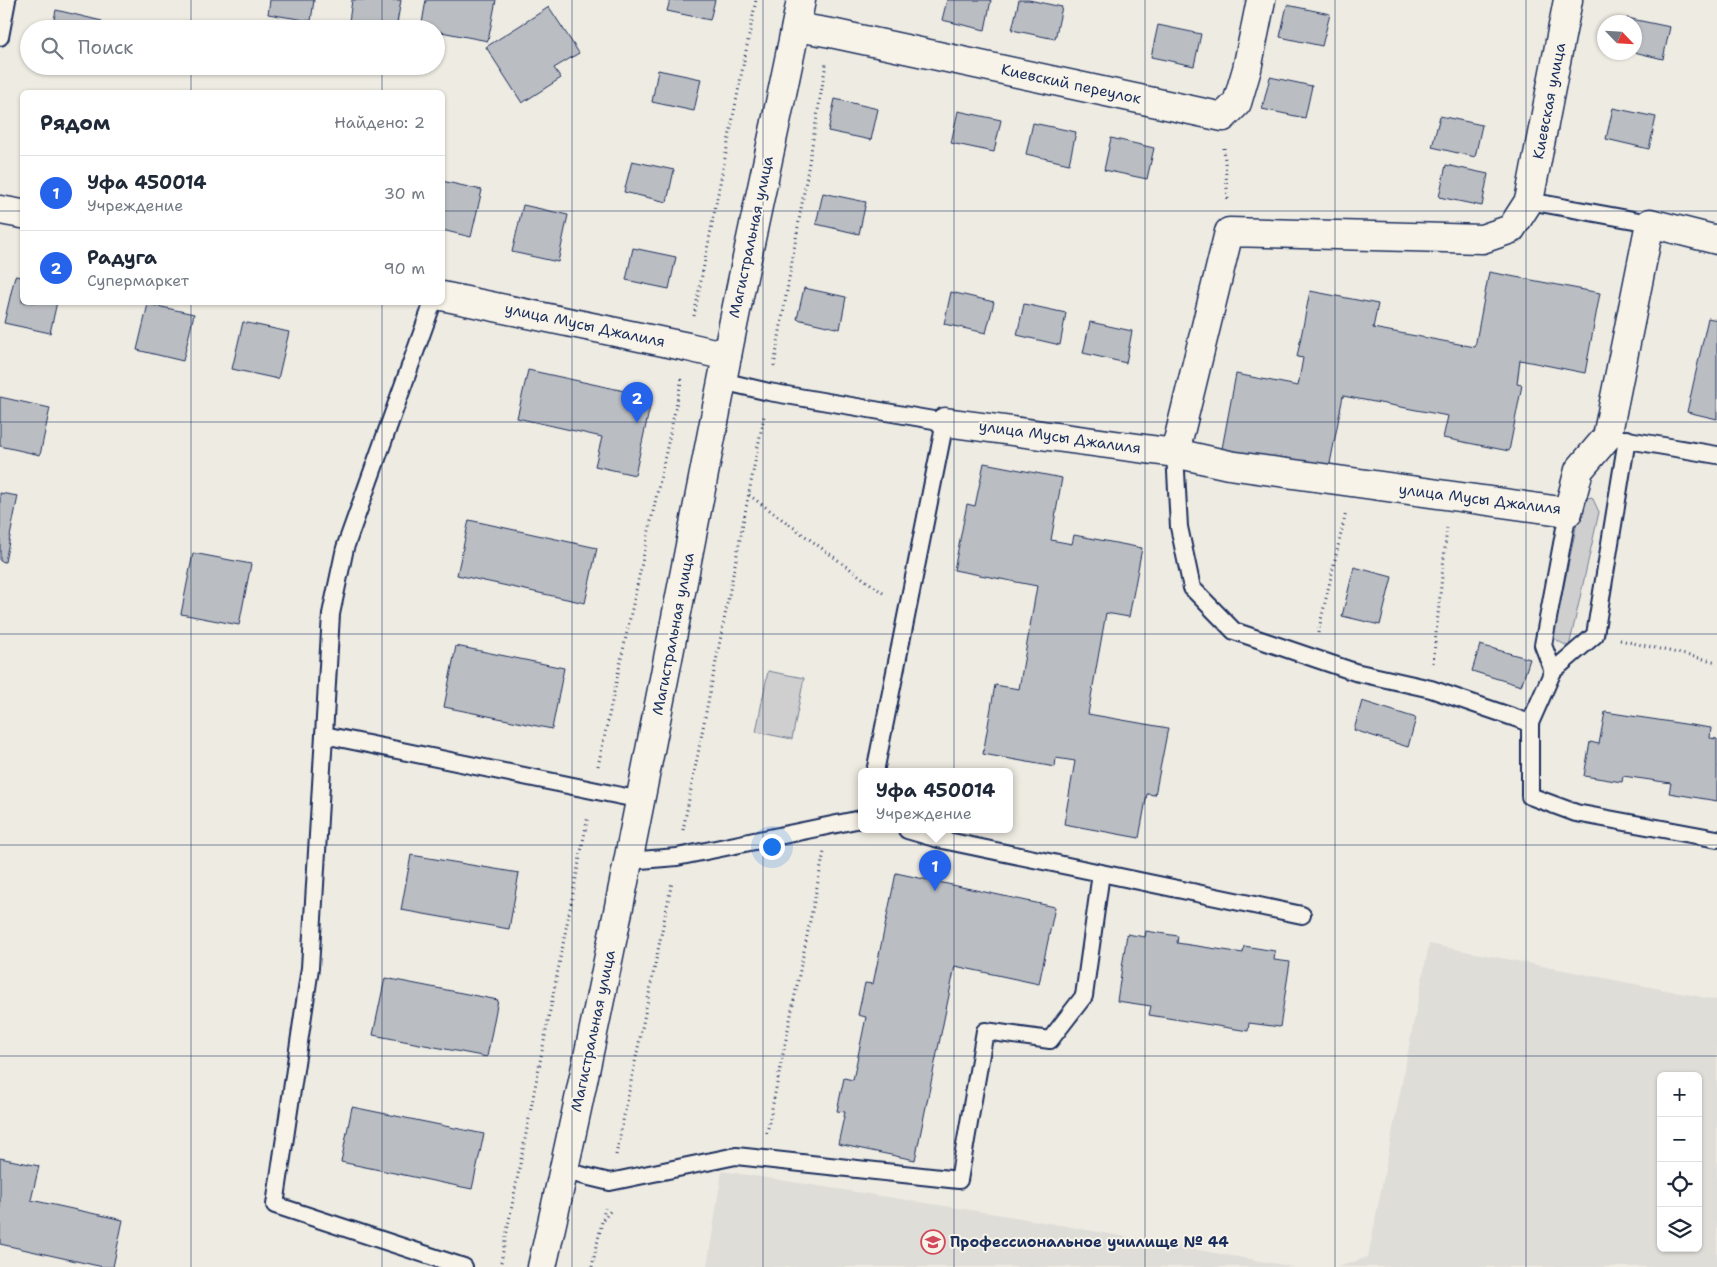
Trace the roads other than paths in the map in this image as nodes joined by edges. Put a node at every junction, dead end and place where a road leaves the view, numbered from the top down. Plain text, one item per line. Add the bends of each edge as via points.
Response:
1 (6, 0) edge
2 (801, 0) edge
3 (1261, 0) edge
4 (1568, 0) edge
5 (796, 27) junction
6 (0, 37) edge
7 (1529, 201) junction
8 (0, 210) edge
9 (20, 214) edge
10 (1650, 223) junction
11 (1717, 240) edge
12 (445, 297) edge
13 (432, 305) edge
14 (724, 369) junction
15 (945, 422) junction
16 (1617, 438) junction
17 (1175, 453) junction
18 (1717, 455) edge
19 (1568, 512) junction
20 (1553, 671) junction
21 (1530, 723) junction
22 (324, 735) junction
23 (876, 768) edge
24 (641, 800) junction
25 (858, 819) edge
26 (917, 833) edge
27 (1717, 839) edge
28 (628, 861) junction
29 (1101, 873) junction
30 (1302, 915) dead end
31 (564, 1171) junction
32 (464, 1267) edge
33 (542, 1267) edge

1 - 6 lane
2 - 5 street, Магистральная улица
3 - 5 street, Киевский переулок via 1237,103 1222,117
4 - 7 street, Киевская улица
5 - 14 street, Магистральная улица
7 - 10 lane
7 - 17 street via 1511,228 1482,239 1229,232
8 - 9 street
10 - 11 street
10 - 16 street, улица Мусы Джалиля
12 - 14 street, улица Мусы Джалиля via 688,347
13 - 22 lane via 345,548 331,614
14 - 15 lane via 769,392
14 - 24 street, Магистральная улица
15 - 17 street, улица Мусы Джалиля
15 - 23 lane
16 - 18 lane
16 - 19 street, улица Мусы Джалиля via 1579,470
16 - 20 lane via 1594,635
17 - 19 street, улица Мусы Джалиля via 1229,465
17 - 21 lane via 1178,527 1192,588 1234,631 1355,672 1431,689
19 - 20 lane via 1543,645
20 - 21 lane
21 - 27 lane via 1530,796 1576,813
22 - 24 lane
22 - 32 lane via 310,968 275,1205
24 - 28 street, Магистральная улица
25 - 28 lane via 677,857
26 - 29 lane
28 - 31 street, Магистральная улица
29 - 30 lane
29 - 31 lane via 1084,996 1050,1040 985,1031 959,1180 736,1156 610,1182
31 - 33 street, Магистральная улица

